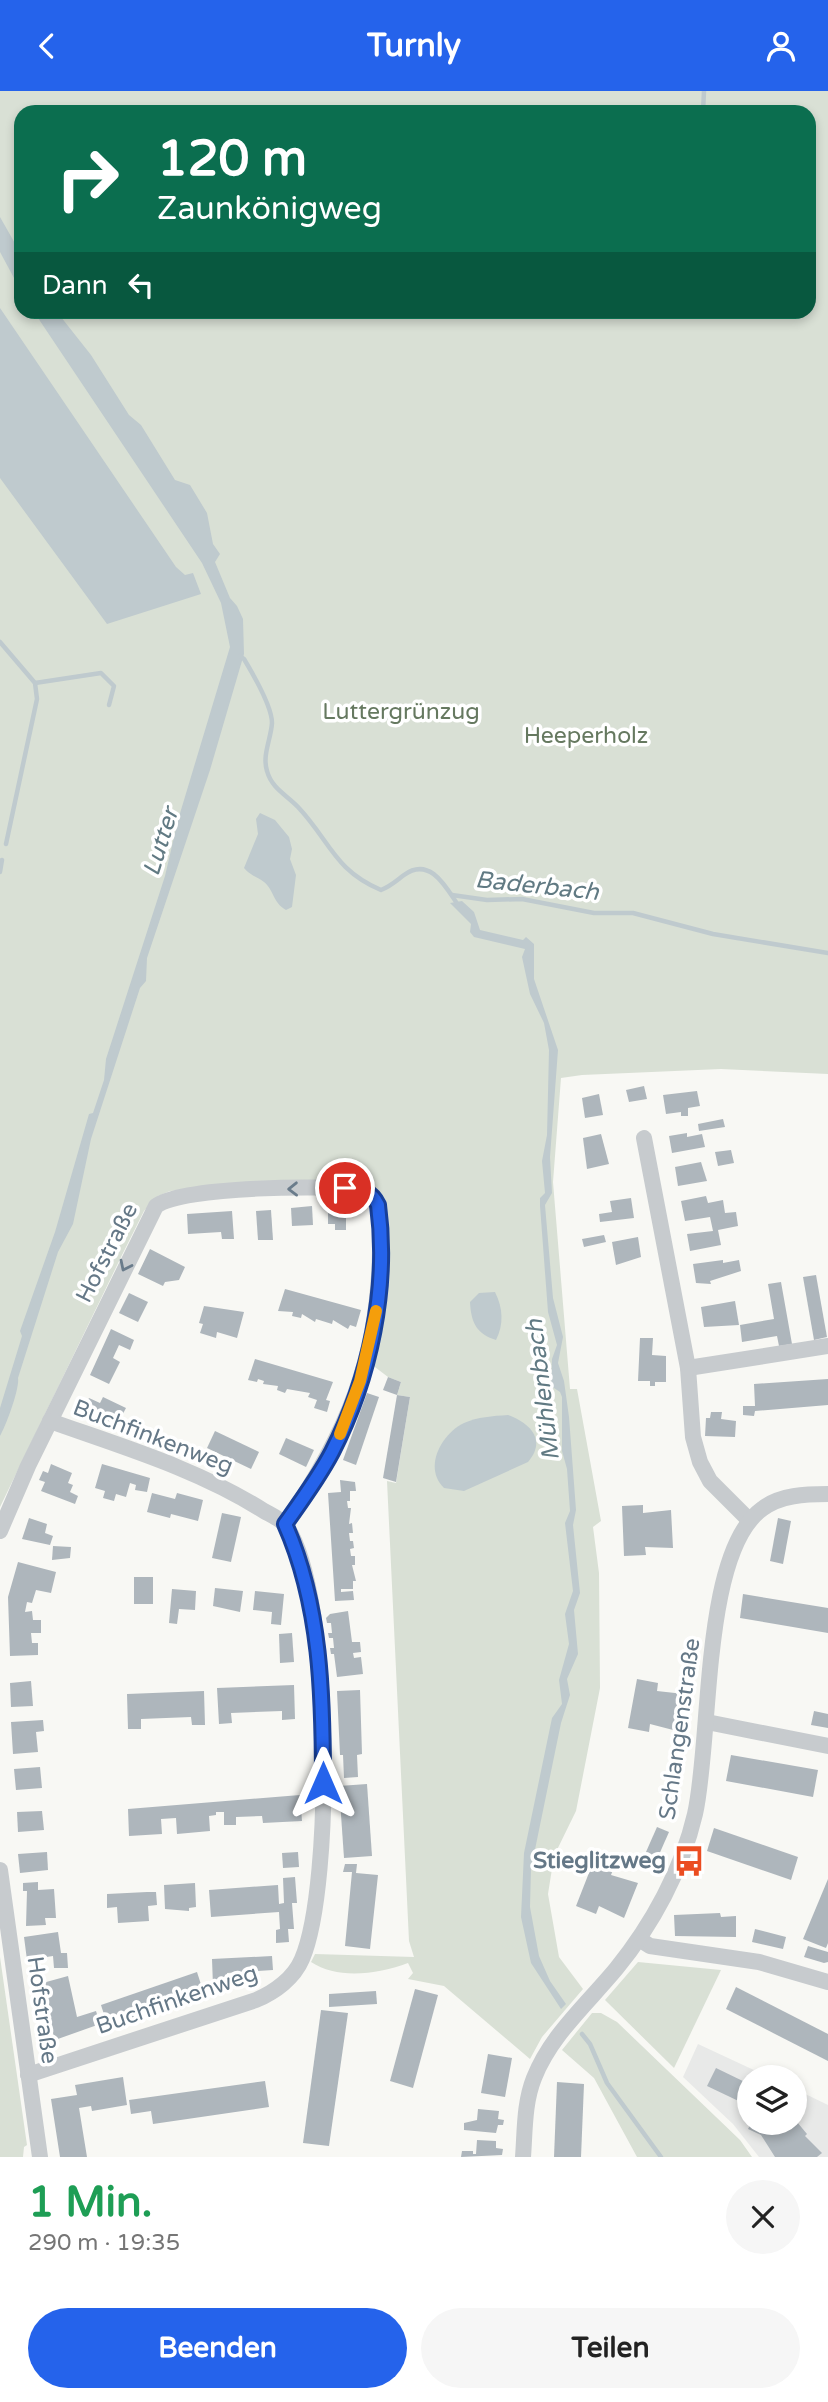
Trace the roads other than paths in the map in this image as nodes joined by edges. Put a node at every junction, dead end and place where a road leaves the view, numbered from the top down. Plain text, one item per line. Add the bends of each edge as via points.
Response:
1 (644, 1137) dead end
2 (828, 1346) edge
3 (688, 1368) junction
4 (50, 1421) junction
5 (828, 1494) edge
6 (749, 1520) junction
7 (285, 1524) junction
8 (0, 1531) edge
9 (707, 1722) junction
10 (828, 1746) edge
11 (0, 1870) edge
12 (639, 1939) junction
13 (828, 1982) edge
14 (28, 2075) junction
15 (40, 2157) edge
16 (523, 2157) edge

1 - 3 street
2 - 3 street
3 - 6 street via 693,1437 700,1462 710,1481
4 - 7 street, Buchfinkenweg via 182,1468
7 -> 4 street, Hofstraße via 333,1449 360,1381 378,1301 378,1205 366,1191 244,1191 166,1199 149,1217
4 - 8 street, Hofstraße
5 - 6 street via 781,1500
6 - 9 street, Schlangenstraße via 724,1577
7 - 14 street, Buchfinkenweg via 296,1549 316,1630 323,1736 321,1870 315,1916 301,1962 287,1980 256,2000
9 - 10 street
9 - 12 street, Schlangenstraße via 688,1839
11 - 14 street, Hofstraße
12 - 13 street via 650,1946 759,1962
12 - 16 street, Schlangenstraße via 560,2032 541,2062 526,2107
14 - 15 street, Hofstraße

